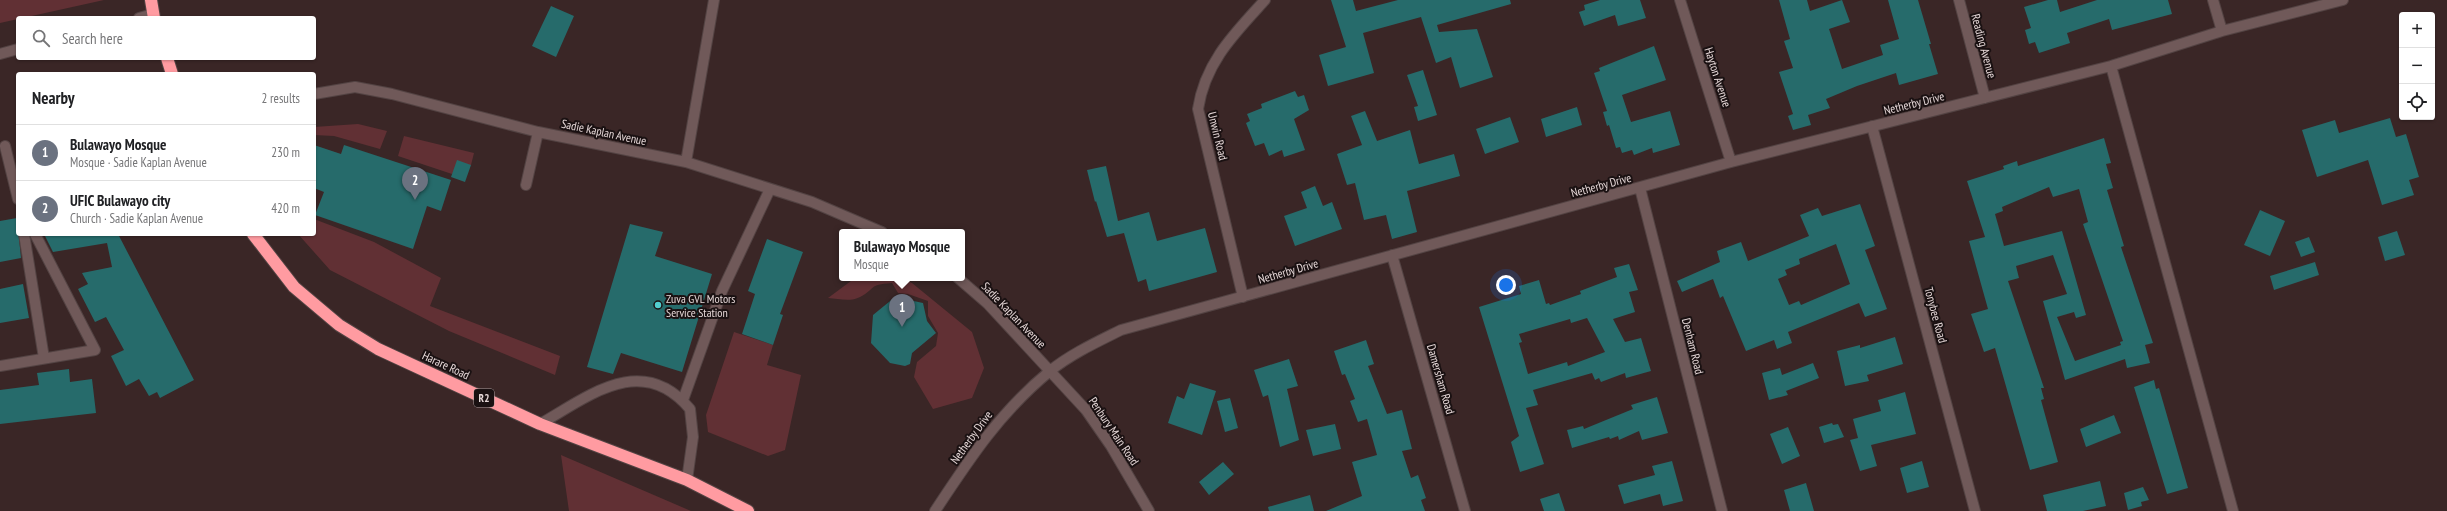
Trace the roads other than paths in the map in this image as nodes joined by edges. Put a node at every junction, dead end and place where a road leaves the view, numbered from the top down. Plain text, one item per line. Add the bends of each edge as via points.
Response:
1 (151, 0) edge
2 (714, 0) edge
3 (1265, 0) edge
4 (1680, 0) edge
5 (1959, 0) edge
6 (2213, 0) edge
7 (2342, 0) edge
8 (153, 16) edge
9 (2222, 31) junction
10 (16, 50) edge
11 (0, 54) edge
12 (167, 60) edge
13 (2112, 66) junction
14 (171, 72) edge
15 (316, 94) edge
16 (1985, 98) junction
17 (1872, 126) junction
18 (538, 132) junction
19 (5, 146) dead end
20 (686, 162) junction
21 (1731, 162) junction
22 (526, 185) dead end
23 (1640, 188) junction
24 (770, 189) junction
25 (16, 191) edge
26 (875, 229) edge
27 (24, 236) edge
28 (36, 236) edge
29 (255, 236) edge
30 (1392, 255) junction
31 (961, 281) edge
32 (1243, 297) junction
33 (44, 358) junction
34 (0, 366) edge
35 (1051, 371) junction
36 (683, 400) junction
37 (540, 424) junction
38 (687, 480) junction
39 (748, 511) edge
40 (936, 511) edge
41 (1150, 511) edge
42 (1465, 511) edge
43 (1722, 511) edge
44 (1975, 511) edge
45 (2233, 511) edge

1 - 8 highway
2 - 20 street
3 - 32 street, Unwin Road via 1225,44 1212,64 1201,91 1198,109
4 - 21 street, Hayton Avenue
5 - 16 street, Reading Avenue
6 - 9 street
7 - 9 street, Netherby Drive
9 - 13 street, Netherby Drive
10 - 11 street
12 - 14 highway
13 - 16 street, Netherby Drive
13 - 45 street
15 - 18 street, Sadie Kaplan Avenue via 355,87 392,94
16 - 17 street, Netherby Drive
17 - 21 street, Netherby Drive
17 - 44 street, Tonybee Road
18 - 20 street, Sadie Kaplan Avenue
18 - 22 street
19 - 25 street
20 - 24 street, Sadie Kaplan Avenue
21 - 23 street, Netherby Drive
23 - 30 street, Netherby Drive
23 - 43 street, Denham Road
24 - 26 street, Sadie Kaplan Avenue via 812,202
24 - 36 street via 722,291
27 - 33 street
28 - 33 street via 96,350
29 - 37 highway, Harare Road / R2 via 294,287 339,325 378,349
30 - 32 street, Netherby Drive
30 - 42 street, Damersham Road
31 - 35 street, Sadie Kaplan Avenue via 988,304
32 - 35 street, Netherby Drive via 1121,330 1082,350
33 - 34 street
35 - 40 street, Netherby Drive via 1002,416 983,438
35 - 41 street, Penbury Main Road via 1099,428
36 - 37 street via 646,382 627,381 602,389
36 - 38 street via 690,409 693,438
37 - 38 highway, Harare Road / R2
38 - 39 highway, Harare Road / R2

